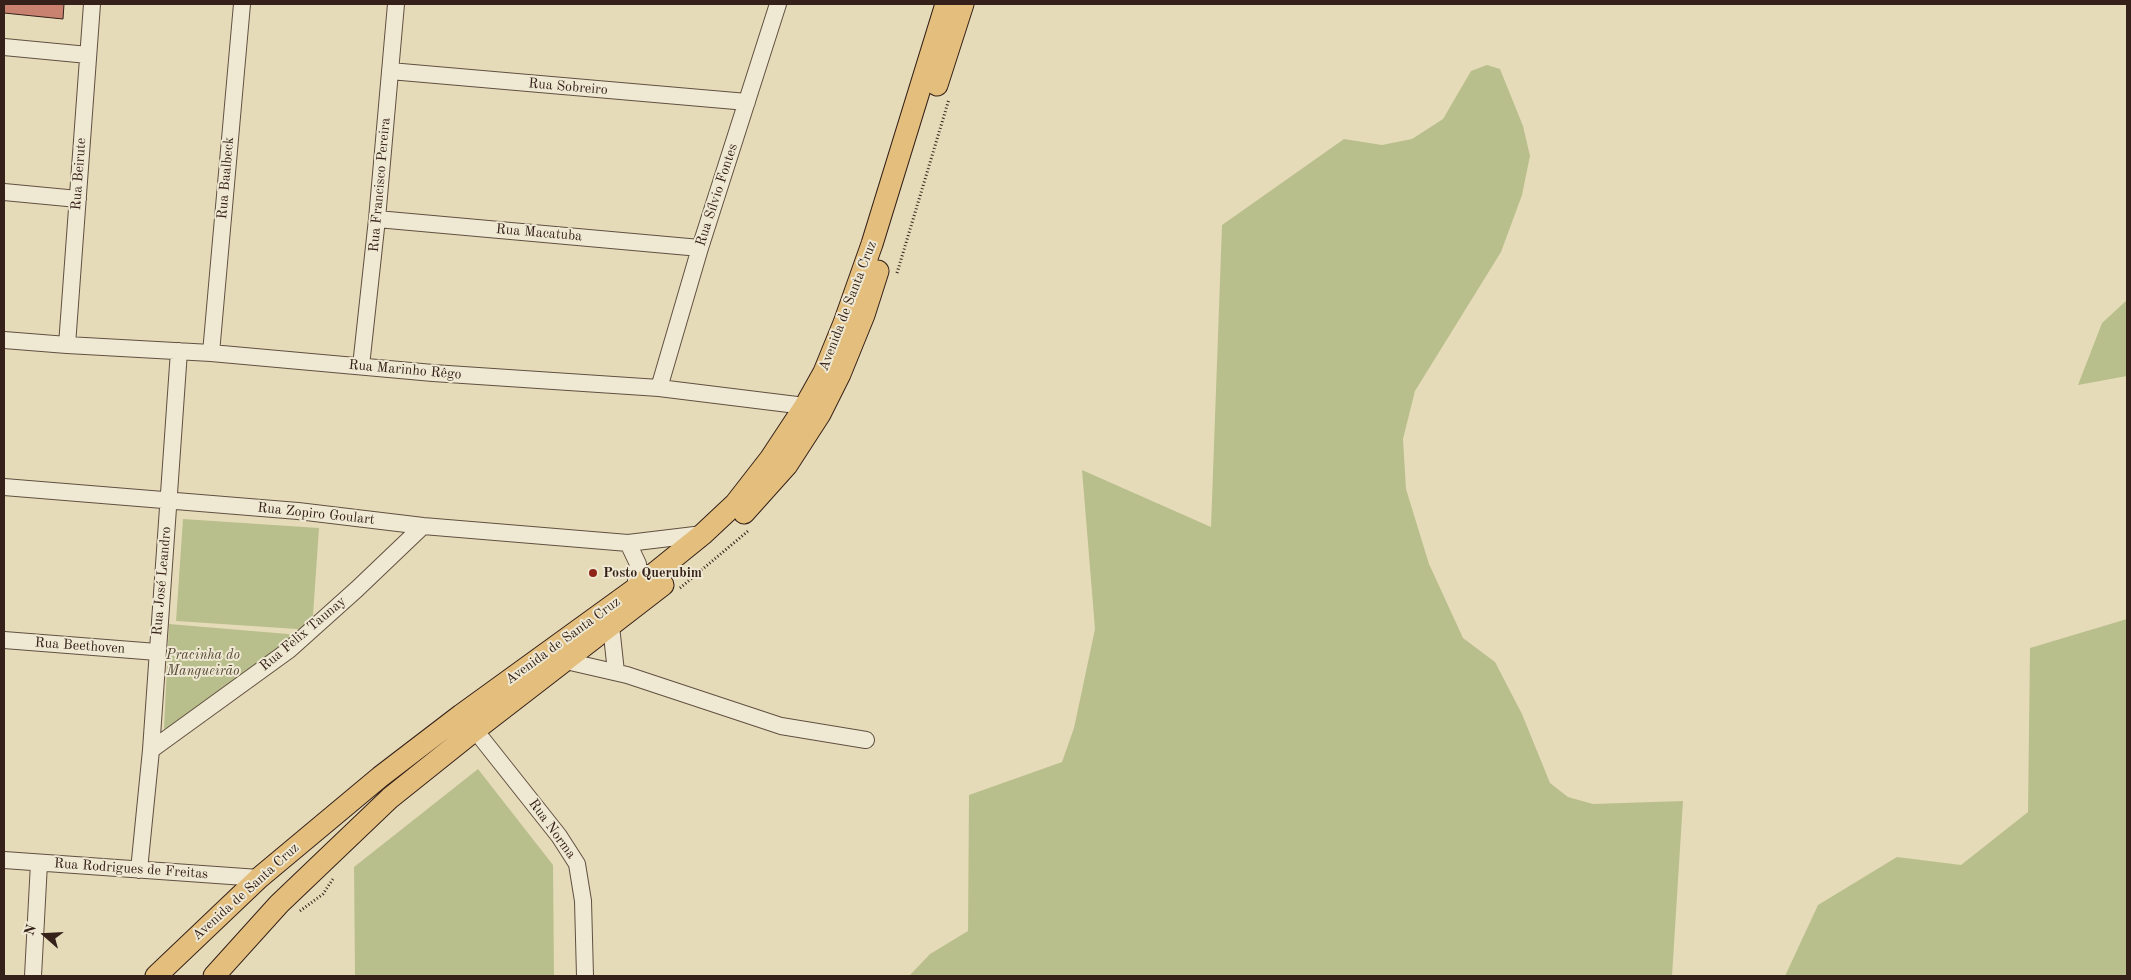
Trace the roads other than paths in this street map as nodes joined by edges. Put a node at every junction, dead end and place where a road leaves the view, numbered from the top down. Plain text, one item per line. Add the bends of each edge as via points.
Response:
1 (92, 4) edge
2 (242, 4) edge
3 (396, 4) edge
4 (778, 4) edge
5 (946, 4) edge
6 (963, 4) edge
7 (4, 47) edge
8 (88, 55) junction
9 (390, 71) junction
10 (746, 102) junction
11 (4, 192) edge
12 (78, 198) junction
13 (377, 219) junction
14 (700, 248) junction
15 (4, 340) edge
16 (67, 345) junction
17 (179, 351) junction
18 (211, 353) junction
19 (361, 366) junction
20 (659, 388) junction
21 (805, 406) junction
22 (4, 487) edge
23 (169, 501) junction
24 (423, 526) junction
25 (703, 534) junction
26 (628, 543) junction
27 (635, 589) junction
28 (611, 626) junction
29 (4, 640) edge
30 (157, 652) junction
31 (566, 661) junction
32 (616, 672) junction
33 (475, 730) junction
34 (866, 740) dead end
35 (151, 750) junction
36 (4, 860) edge
37 (39, 863) junction
38 (139, 870) junction
39 (259, 878) junction
40 (33, 976) edge
41 (156, 976) edge
42 (214, 976) edge
43 (585, 976) edge

1 - 8 street, Rua Beirute
2 - 18 street, Rua Baalbeck
3 - 9 street, Rua Francisco Pereira
4 - 10 street, Rua Sílvio Fontes
5 - 21 main road, Avenida de Santa Cruz via 844,323 824,372
6 - 28 main road, Avenida de Santa Cruz via 864,315 820,414 787,466 746,511 712,545
7 - 8 street
8 - 12 street, Rua Beirute
9 - 10 street, Rua Sobreiro
9 - 13 street, Rua Francisco Pereira
10 - 14 street, Rua Sílvio Fontes
11 - 12 street
12 - 16 street, Rua Beirute
13 - 14 street, Rua Macatuba
13 - 19 street, Rua Francisco Pereira
14 - 20 street, Rua Sílvio Fontes
15 - 16 street, Rua Marinho Rêgo
16 - 17 street, Rua Marinho Rêgo
17 - 18 street, Rua Marinho Rêgo
17 - 23 street, Rua José Leandro
18 - 19 street, Rua Marinho Rêgo
19 - 20 street, Rua Marinho Rêgo
20 - 21 street, Rua Marinho Rêgo
21 - 25 main road, Avenida de Santa Cruz via 735,504
22 - 23 street, Rua Zopiro Goulart
23 - 24 street, Rua Zopiro Goulart via 298,511
23 - 30 street, Rua José Leandro
24 - 26 street, Rua Zopiro Goulart
24 - 35 street, Rua Felix Taunay via 288,650
25 - 26 street, Rua Zopiro Goulart
25 - 27 main road, Avenida de Santa Cruz
26 - 27 street via 638,564
27 - 39 main road, Avenida de Santa Cruz via 402,760
28 - 31 main road, Avenida de Santa Cruz
28 - 32 street
29 - 30 street, Rua Beethoven
30 - 35 street, Rua José Leandro
31 - 32 street
31 - 33 main road, Avenida de Santa Cruz
32 - 34 street via 781,726
33 - 42 main road, Avenida de Santa Cruz via 390,798 279,904
33 - 43 street, Rua Norma via 559,836 577,864 583,901
35 - 38 street, Rua José Leandro
36 - 37 street, Rua Rodrigues de Freitas
37 - 38 street, Rua Rodrigues de Freitas
37 - 40 street
38 - 39 street, Rua Rodrigues de Freitas
39 - 41 main road, Avenida de Santa Cruz

